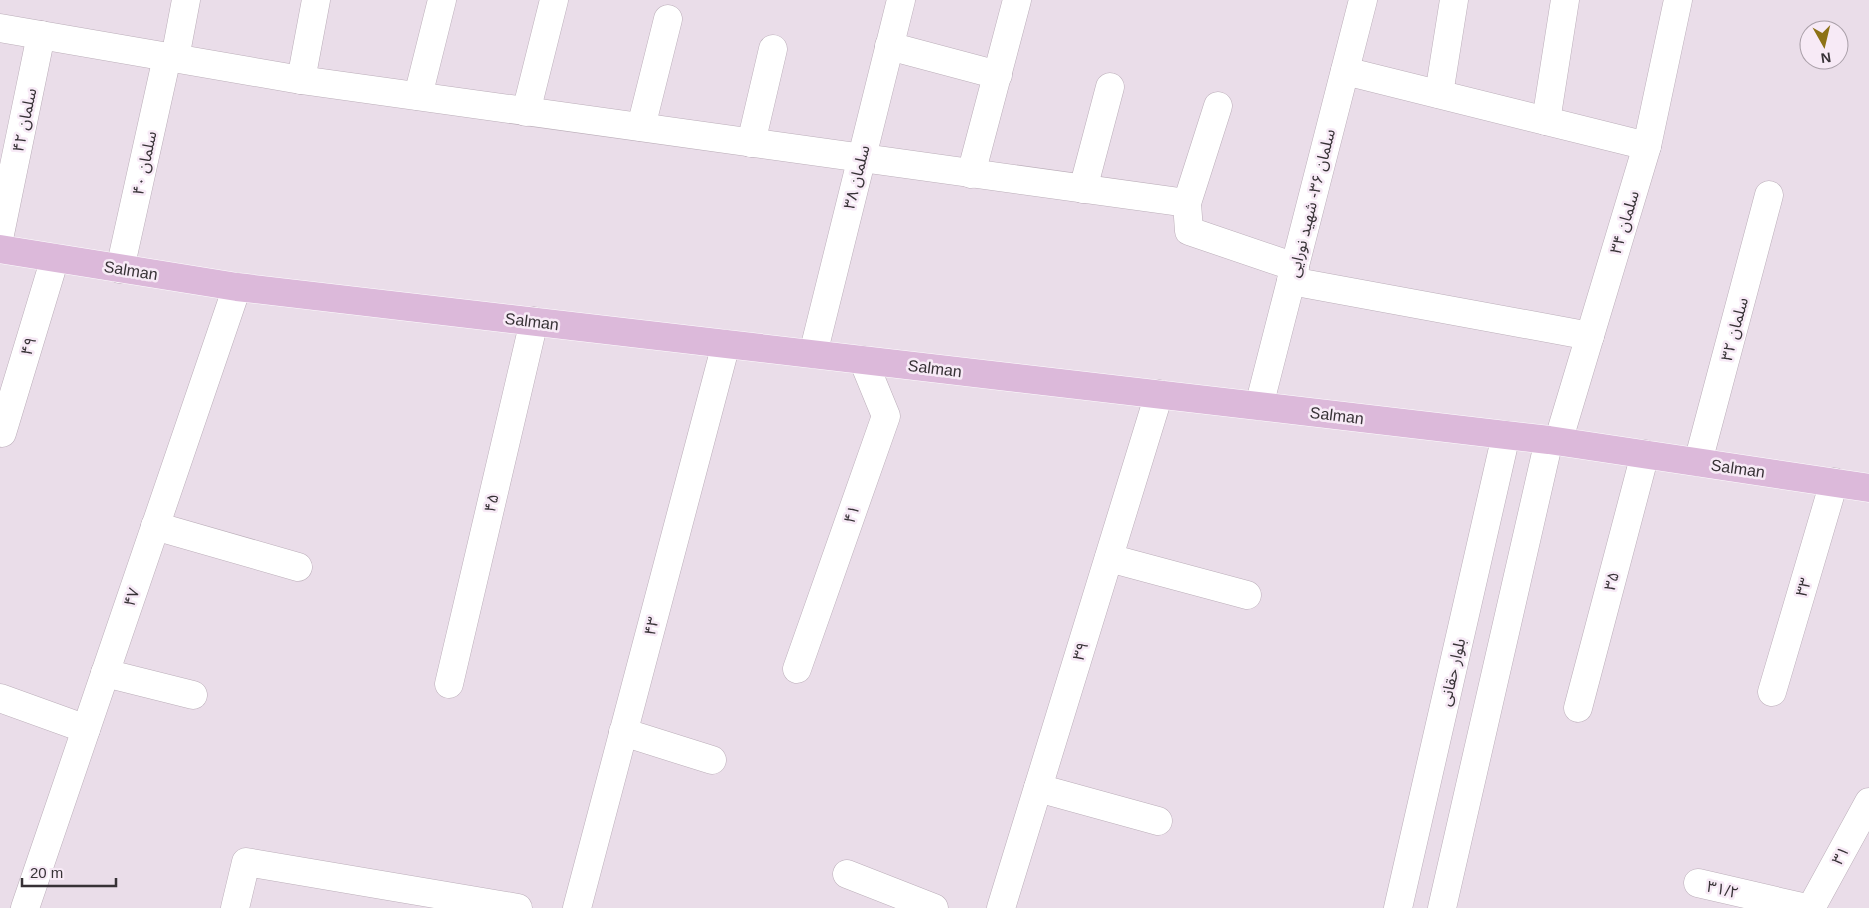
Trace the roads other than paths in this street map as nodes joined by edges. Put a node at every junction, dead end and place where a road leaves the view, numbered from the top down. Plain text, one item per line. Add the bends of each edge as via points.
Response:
1 (186, 0) edge
2 (316, 0) edge
3 (442, 0) edge
4 (554, 0) edge
5 (901, 0) edge
6 (1017, 0) edge
7 (1363, 0) edge
8 (1454, 0) edge
9 (1565, 0) edge
10 (1678, 0) edge
11 (668, 19) dead end
12 (0, 28) edge
13 (41, 35) junction
14 (889, 46) junction
15 (773, 49) dead end
16 (171, 58) junction
17 (1345, 71) junction
18 (998, 75) junction
19 (301, 80) junction
20 (1110, 86) dead end
21 (1439, 94) junction
22 (418, 96) junction
23 (1218, 106) dead end
24 (526, 112) junction
25 (1546, 120) junction
26 (642, 127) junction
27 (751, 143) junction
28 (1647, 146) junction
29 (860, 158) junction
30 (972, 174) junction
31 (1082, 189) junction
32 (1770, 195) dead end
33 (1187, 203) junction
34 (0, 234) edge
35 (0, 249) edge
36 (55, 258) junction
37 (120, 268) junction
38 (1293, 274) junction
39 (238, 287) junction
40 (534, 321) junction
41 (1590, 336) junction
42 (726, 344) junction
43 (813, 354) junction
44 (863, 360) junction
45 (1159, 394) junction
46 (1259, 406) junction
47 (2, 433) dead end
48 (1506, 435) junction
49 (1554, 441) junction
50 (1645, 454) junction
51 (1698, 462) junction
52 (1834, 482) junction
53 (1869, 488) edge
54 (155, 526) junction
55 (1109, 558) junction
56 (298, 567) dead end
57 (1247, 595) dead end
58 (797, 668) dead end
59 (105, 673) junction
60 (449, 684) dead end
61 (1772, 692) dead end
62 (193, 695) dead end
63 (0, 698) edge
64 (1578, 708) dead end
65 (86, 729) junction
66 (624, 732) junction
67 (712, 760) dead end
68 (1038, 788) junction
69 (1869, 802) edge
70 (1158, 821) dead end
71 (848, 874) dead end
72 (1698, 883) dead end
73 (25, 908) edge
74 (235, 908) edge
75 (518, 908) edge
76 (577, 908) edge
77 (934, 908) edge
78 (1001, 908) edge
79 (1398, 908) edge
80 (1442, 908) edge
81 (1806, 908) edge
82 (1811, 908) edge

1 - 16 street, سلمان ۴۰
2 - 19 street
3 - 22 street
4 - 24 street
5 - 14 street, سلمان ۳۸
6 - 18 street
7 - 17 street, سلمان ۳۶- شهید نورایی
8 - 21 street
9 - 25 street
10 - 28 street, سلمان ۳۴
11 - 26 street
12 - 13 street
13 - 16 street
13 - 34 street, سلمان ۴۲
14 - 18 street
14 - 29 street, سلمان ۳۸
15 - 27 street
16 - 19 street
16 - 37 street, سلمان ۴۰
17 - 21 street
17 - 38 street, سلمان ۳۶- شهید نورایی
18 - 30 street
19 - 22 street
20 - 31 street
21 - 25 street
22 - 24 street
23 - 33 street
24 - 26 street
25 - 28 street
26 - 27 street
27 - 29 street
28 - 41 street, سلمان ۳۴
29 - 30 street
29 - 43 street, سلمان ۳۸
30 - 31 street
31 - 33 street
32 - 51 street, سلمان ۳۲
33 - 38 street via 1189,231
35 - 36 main road, Salman
36 - 37 main road, Salman
36 - 47 street, ۴۹
37 - 39 main road, Salman
38 - 41 street
38 - 46 street, سلمان ۳۶- شهید نورایی
39 - 40 main road, Salman
39 - 54 street, ۴۷
40 - 42 main road, Salman
40 - 60 street, ۴۵
41 - 49 street, سلمان ۳۴
42 - 43 main road, Salman
42 - 66 street, ۴۳
43 - 44 main road, Salman
44 - 45 main road, Salman
44 - 58 street, ۴۱ via 886,416
45 - 46 main road, Salman
45 - 55 street, ۳۹
46 - 48 main road, Salman
48 - 49 main road, Salman
48 - 79 street, بلوار حقانی
49 - 50 main road, Salman
49 - 80 street
50 - 51 main road, Salman
50 - 64 street, ۳۵
51 - 52 main road, Salman
52 - 53 main road, Salman
52 - 61 street, ۳۳
54 - 56 street
54 - 59 street, ۴۷
55 - 57 street
55 - 68 street, ۳۹
59 - 62 street
59 - 65 street, ۴۷
63 - 65 street
65 - 73 street, ۴۷
66 - 67 street
66 - 76 street, ۴۳
68 - 70 street
68 - 78 street, ۳۹
69 - 82 street, ۳۱
71 - 77 street
72 - 81 street, ۳۱/۲
74 - 75 street via 246,862

